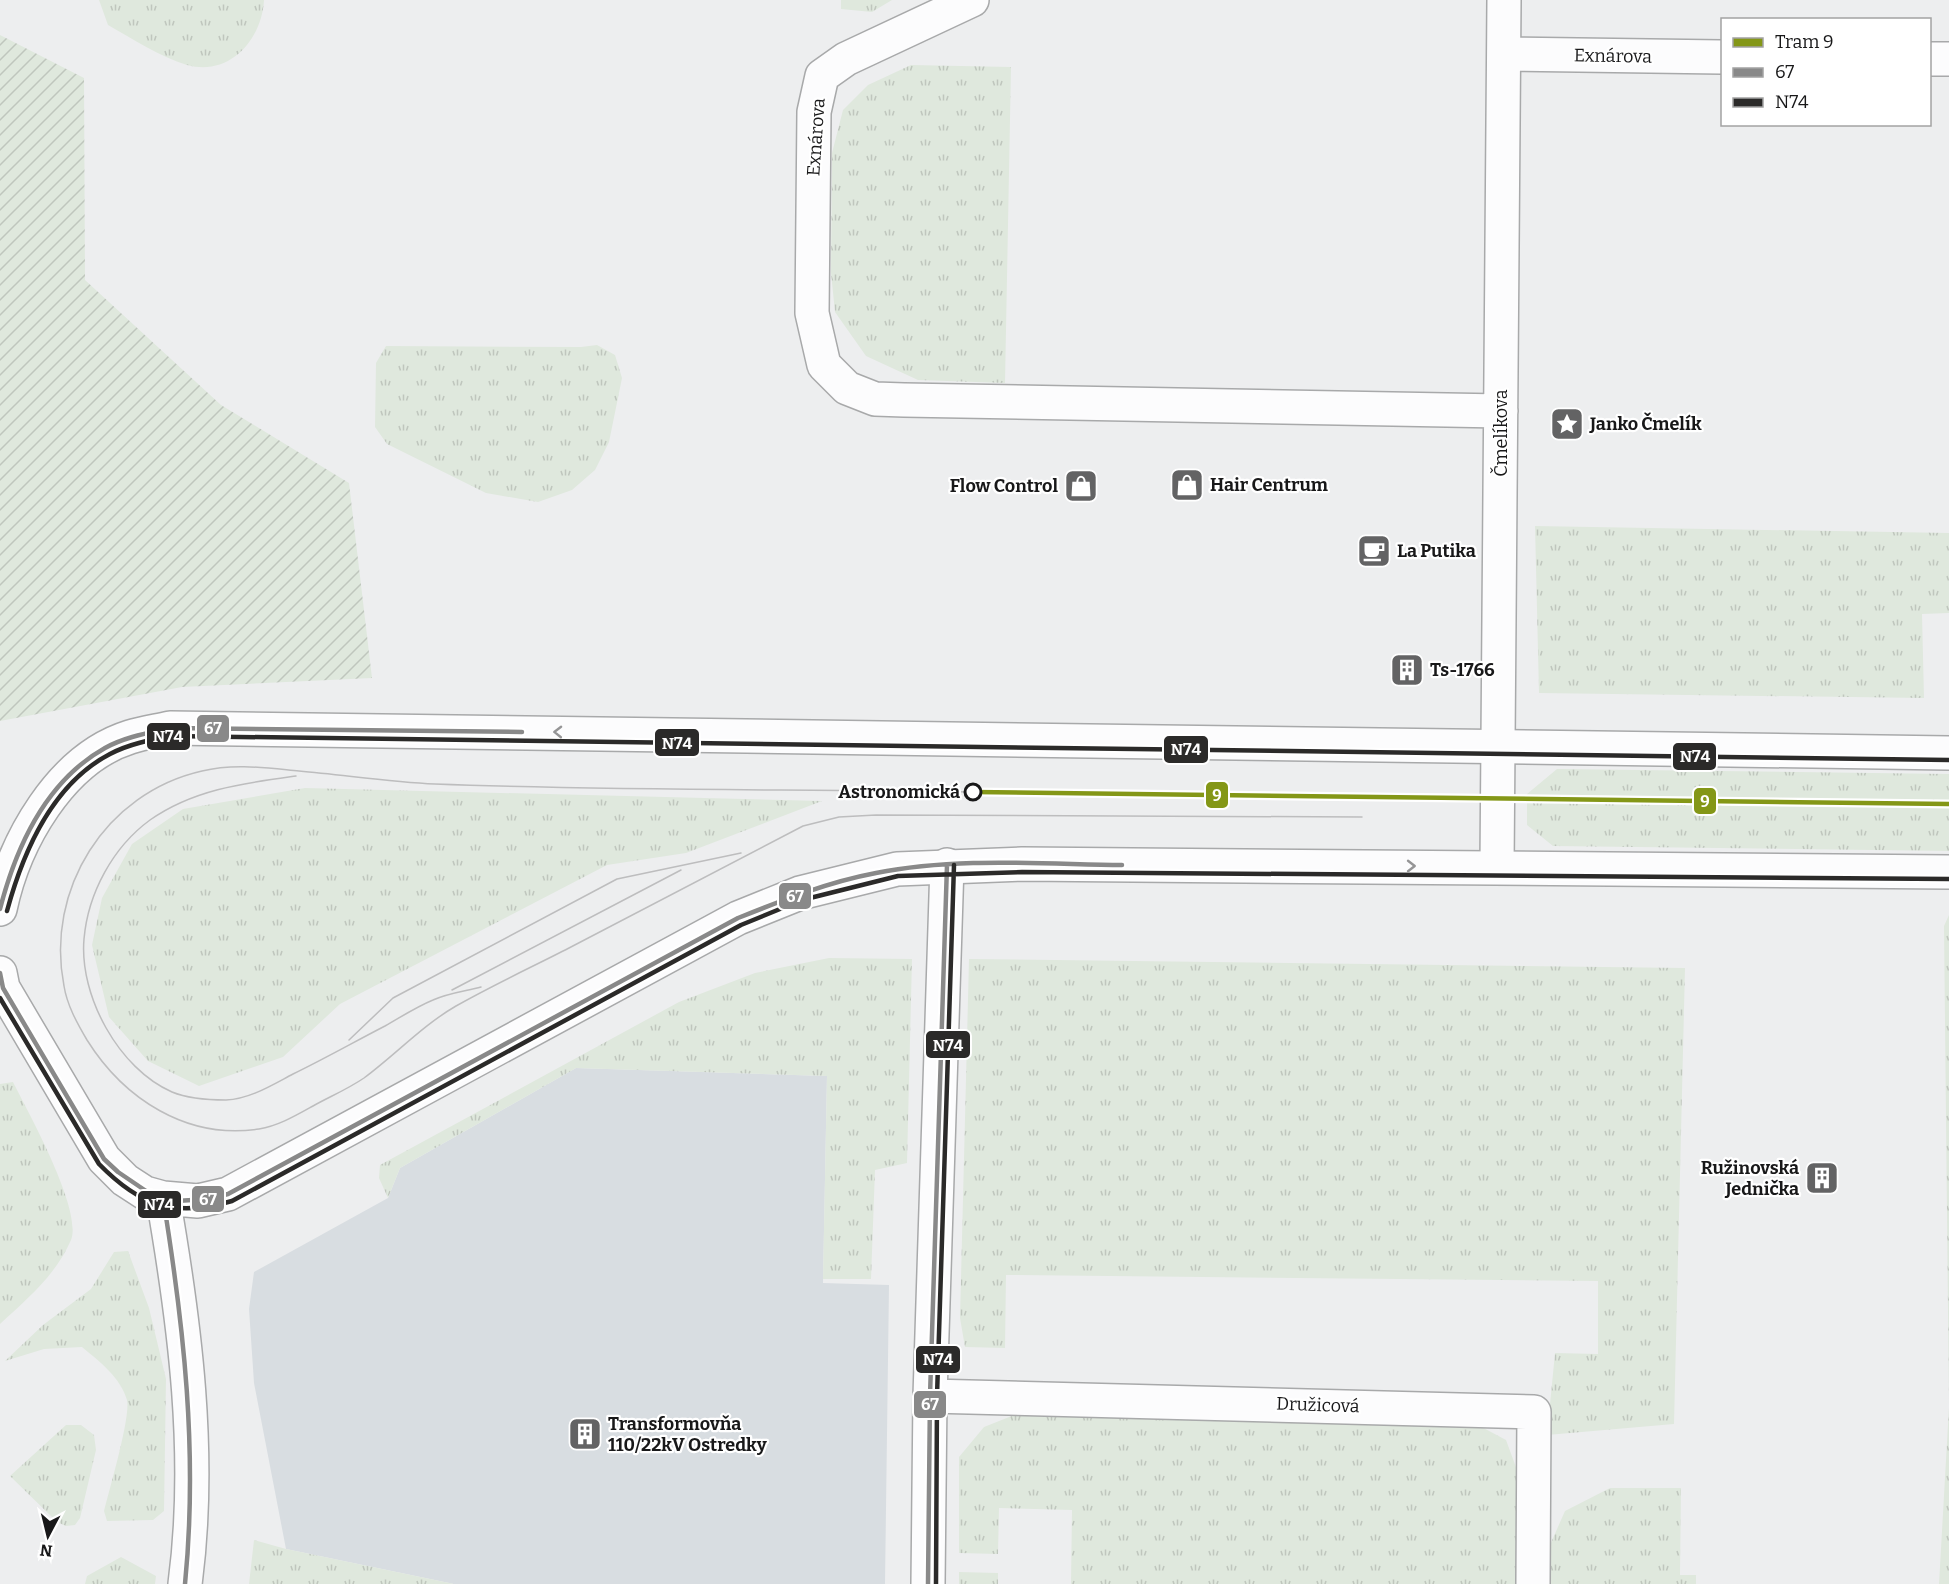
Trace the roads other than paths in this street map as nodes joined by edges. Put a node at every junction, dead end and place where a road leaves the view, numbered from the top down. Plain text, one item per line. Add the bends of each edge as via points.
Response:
1 (972, 0) edge
2 (1504, 0) edge
3 (1504, 54) junction
4 (1721, 57) edge
5 (1931, 59) edge
6 (1949, 59) edge
7 (1501, 411) junction
8 (1498, 747) junction
9 (1949, 753) edge
10 (947, 865) junction
11 (1497, 866) junction
12 (1949, 873) edge
13 (0, 909) edge
14 (0, 973) edge
15 (163, 1198) junction
16 (930, 1396) junction
17 (185, 1584) edge
18 (928, 1584) edge
19 (1533, 1584) edge

1 - 7 street, Exnárova via 846,59 822,76 814,112 812,313 824,365 847,388 875,399
2 - 3 street, Čmelíkova
3 - 4 street, Exnárova
3 - 7 street, Čmelíkova
5 - 6 street
7 - 8 street, Čmelíkova
8 - 9 street
8 - 11 street, Čmelíkova
8 -> 13 street via 170,728 129,737 107,748 60,786 24,837
10 -> 11 street
10 - 15 street via 897,869 848,880 800,893 738,918 228,1194 198,1201
10 - 16 street
11 - 12 street
14 - 15 street via 3,988 104,1159 125,1180 145,1193
15 - 17 street via 175,1270 191,1427
16 - 18 street
16 - 19 street, Družicová via 1533,1412

